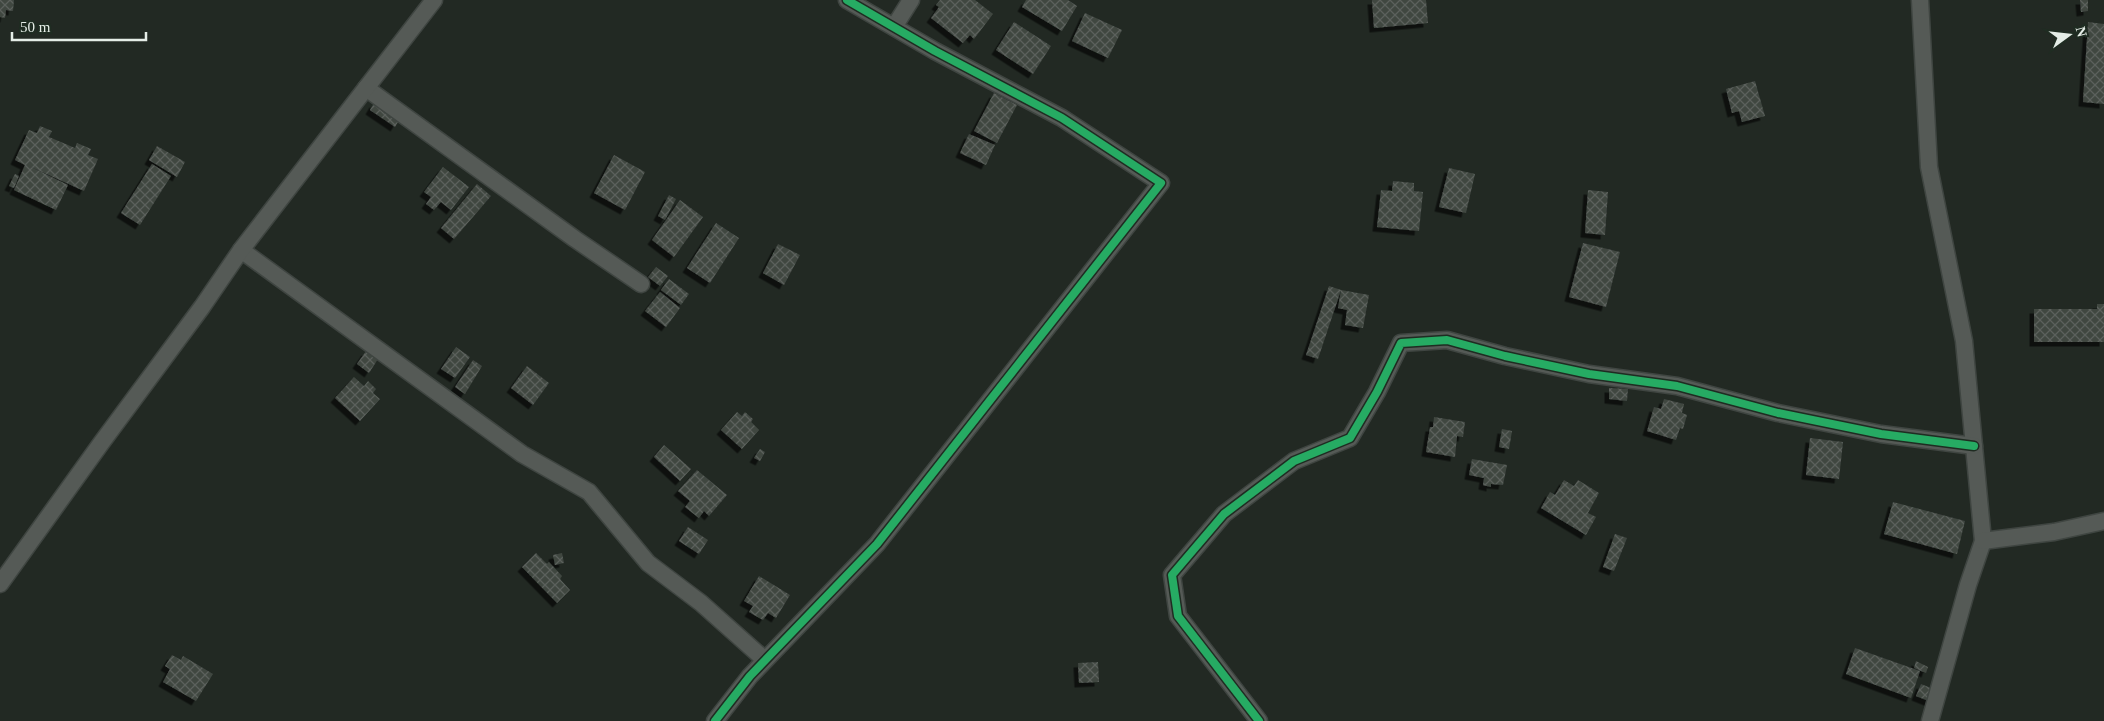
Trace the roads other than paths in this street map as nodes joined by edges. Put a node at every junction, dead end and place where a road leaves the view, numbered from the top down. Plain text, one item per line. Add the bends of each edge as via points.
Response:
1 (434, 0) edge
2 (847, 0) edge
3 (911, 0) edge
4 (1920, 0) edge
5 (894, 27) junction
6 (366, 88) junction
7 (241, 250) junction
8 (641, 284) dead end
9 (1974, 446) junction
10 (2104, 521) edge
11 (1983, 541) junction
12 (0, 584) edge
13 (765, 660) junction
14 (715, 721) edge
15 (1259, 721) edge
16 (1930, 721) edge

1 - 6 street
2 - 5 street
3 - 5 street
4 - 9 street via 1929,167 1964,341
5 - 13 street via 1062,118 1161,183 877,544
6 - 7 street
6 - 8 street
7 - 12 street
7 - 13 street via 522,454 589,492 648,563
9 - 11 street
9 - 15 street via 1862,430 1778,413 1676,386 1589,374 1447,340 1400,343 1350,438 1294,461 1224,514 1172,575 1178,616
10 - 11 street via 2054,532
11 - 16 street
13 - 14 street

